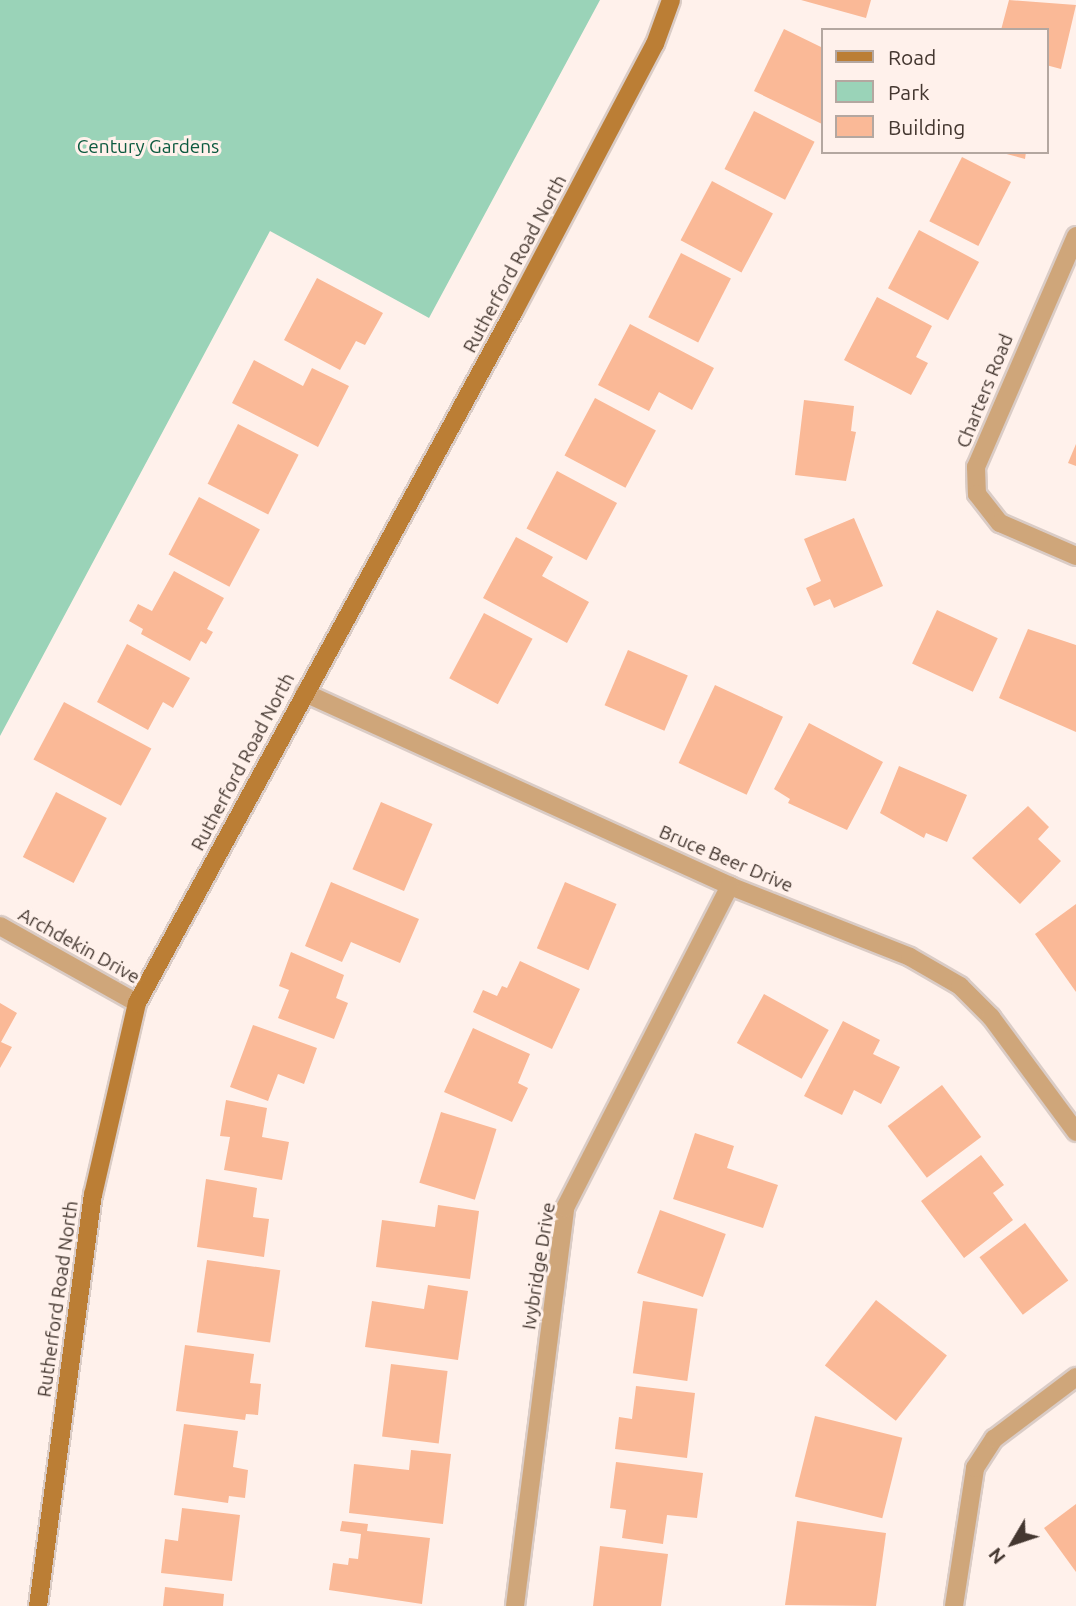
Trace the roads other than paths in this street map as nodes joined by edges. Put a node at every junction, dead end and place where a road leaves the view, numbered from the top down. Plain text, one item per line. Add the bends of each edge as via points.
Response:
1 (671, 0) edge
2 (1076, 236) edge
3 (1076, 556) edge
4 (305, 693) junction
5 (730, 886) junction
6 (0, 926) edge
7 (137, 1003) junction
8 (1076, 1132) edge
9 (1076, 1377) edge
10 (38, 1606) edge
11 (515, 1606) edge
12 (954, 1606) edge

1 - 4 street, Rutherford Road North via 649,57
2 - 3 street, Charters Road via 976,467 977,494 1000,523
4 - 5 street, Bruce Beer Drive
4 - 7 street, Rutherford Road North
5 - 8 street, Bruce Beer Drive via 910,957 960,986 990,1017
5 - 11 street, Ivybridge Drive via 565,1208
6 - 7 street, Archdekin Drive
7 - 10 street, Rutherford Road North via 93,1195
9 - 12 street via 993,1439 975,1468

